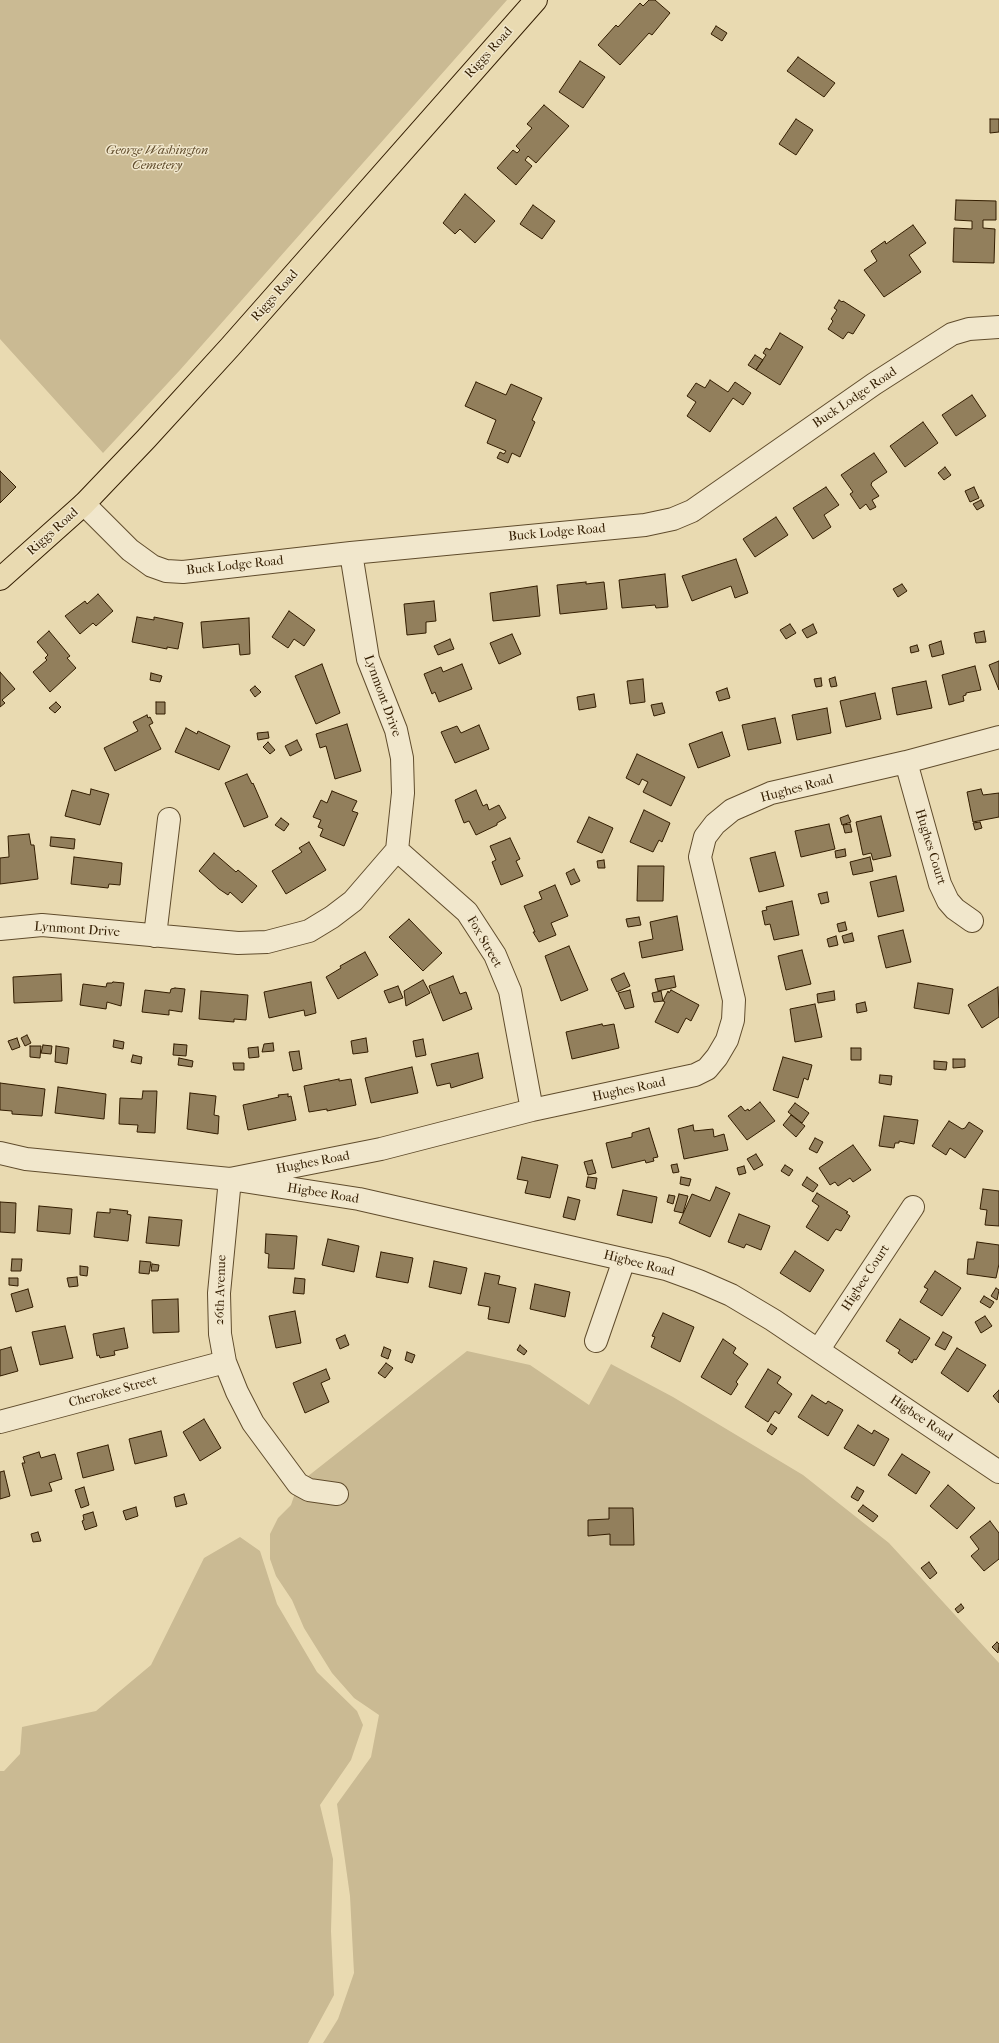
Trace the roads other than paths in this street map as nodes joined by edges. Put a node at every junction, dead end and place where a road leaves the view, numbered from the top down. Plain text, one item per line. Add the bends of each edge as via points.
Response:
1 (536, 0) edge
2 (999, 327) edge
3 (84, 504) junction
4 (351, 553) junction
5 (0, 579) edge
6 (999, 737) edge
7 (906, 762) junction
8 (169, 819) dead end
9 (397, 850) junction
10 (972, 921) dead end
11 (0, 929) edge
12 (155, 936) junction
13 (532, 1110) junction
14 (0, 1153) edge
15 (230, 1179) junction
16 (913, 1207) dead end
17 (624, 1260) junction
18 (596, 1341) dead end
19 (819, 1349) junction
20 (225, 1362) junction
21 (0, 1422) edge
22 (999, 1472) edge
23 (337, 1494) dead end

1 - 3 main road, Riggs Road via 230,348
2 - 4 street, Buck Lodge Road via 969,329 952,334 935,344 692,511 673,519 645,525
3 - 4 street, Buck Lodge Road via 130,550 152,566 166,571 183,572
3 - 5 main road, Riggs Road
4 - 9 street, Lynmont Drive via 368,659 396,730 402,758 403,793
6 - 7 street, Hughes Road
7 - 10 street, Hughes Court via 940,884 948,901
7 - 13 street, Hughes Road via 771,793 732,810 714,824 705,838 700,858 734,1000 733,1020 727,1040 707,1069 695,1075 659,1084
8 - 12 street
9 - 12 street, Lynmont Drive via 353,901 309,931 267,942 238,943
9 - 13 street, Fox Street via 467,912 495,955 510,991
11 - 12 street, Lynmont Drive via 42,925
13 - 15 street, Hughes Road via 381,1149
14 - 15 street, Hughes Road via 26,1160
15 - 17 street, Higbee Road via 359,1199
15 - 20 street, 26th Avenue via 219,1293 220,1334
16 - 19 street, Higbee Court
17 - 18 street
17 - 19 street, Higbee Road via 666,1269 731,1295
19 - 22 street, Higbee Road
20 - 21 street, Cherokee Street
20 - 23 street, 26th Avenue via 253,1422 298,1484 309,1490

